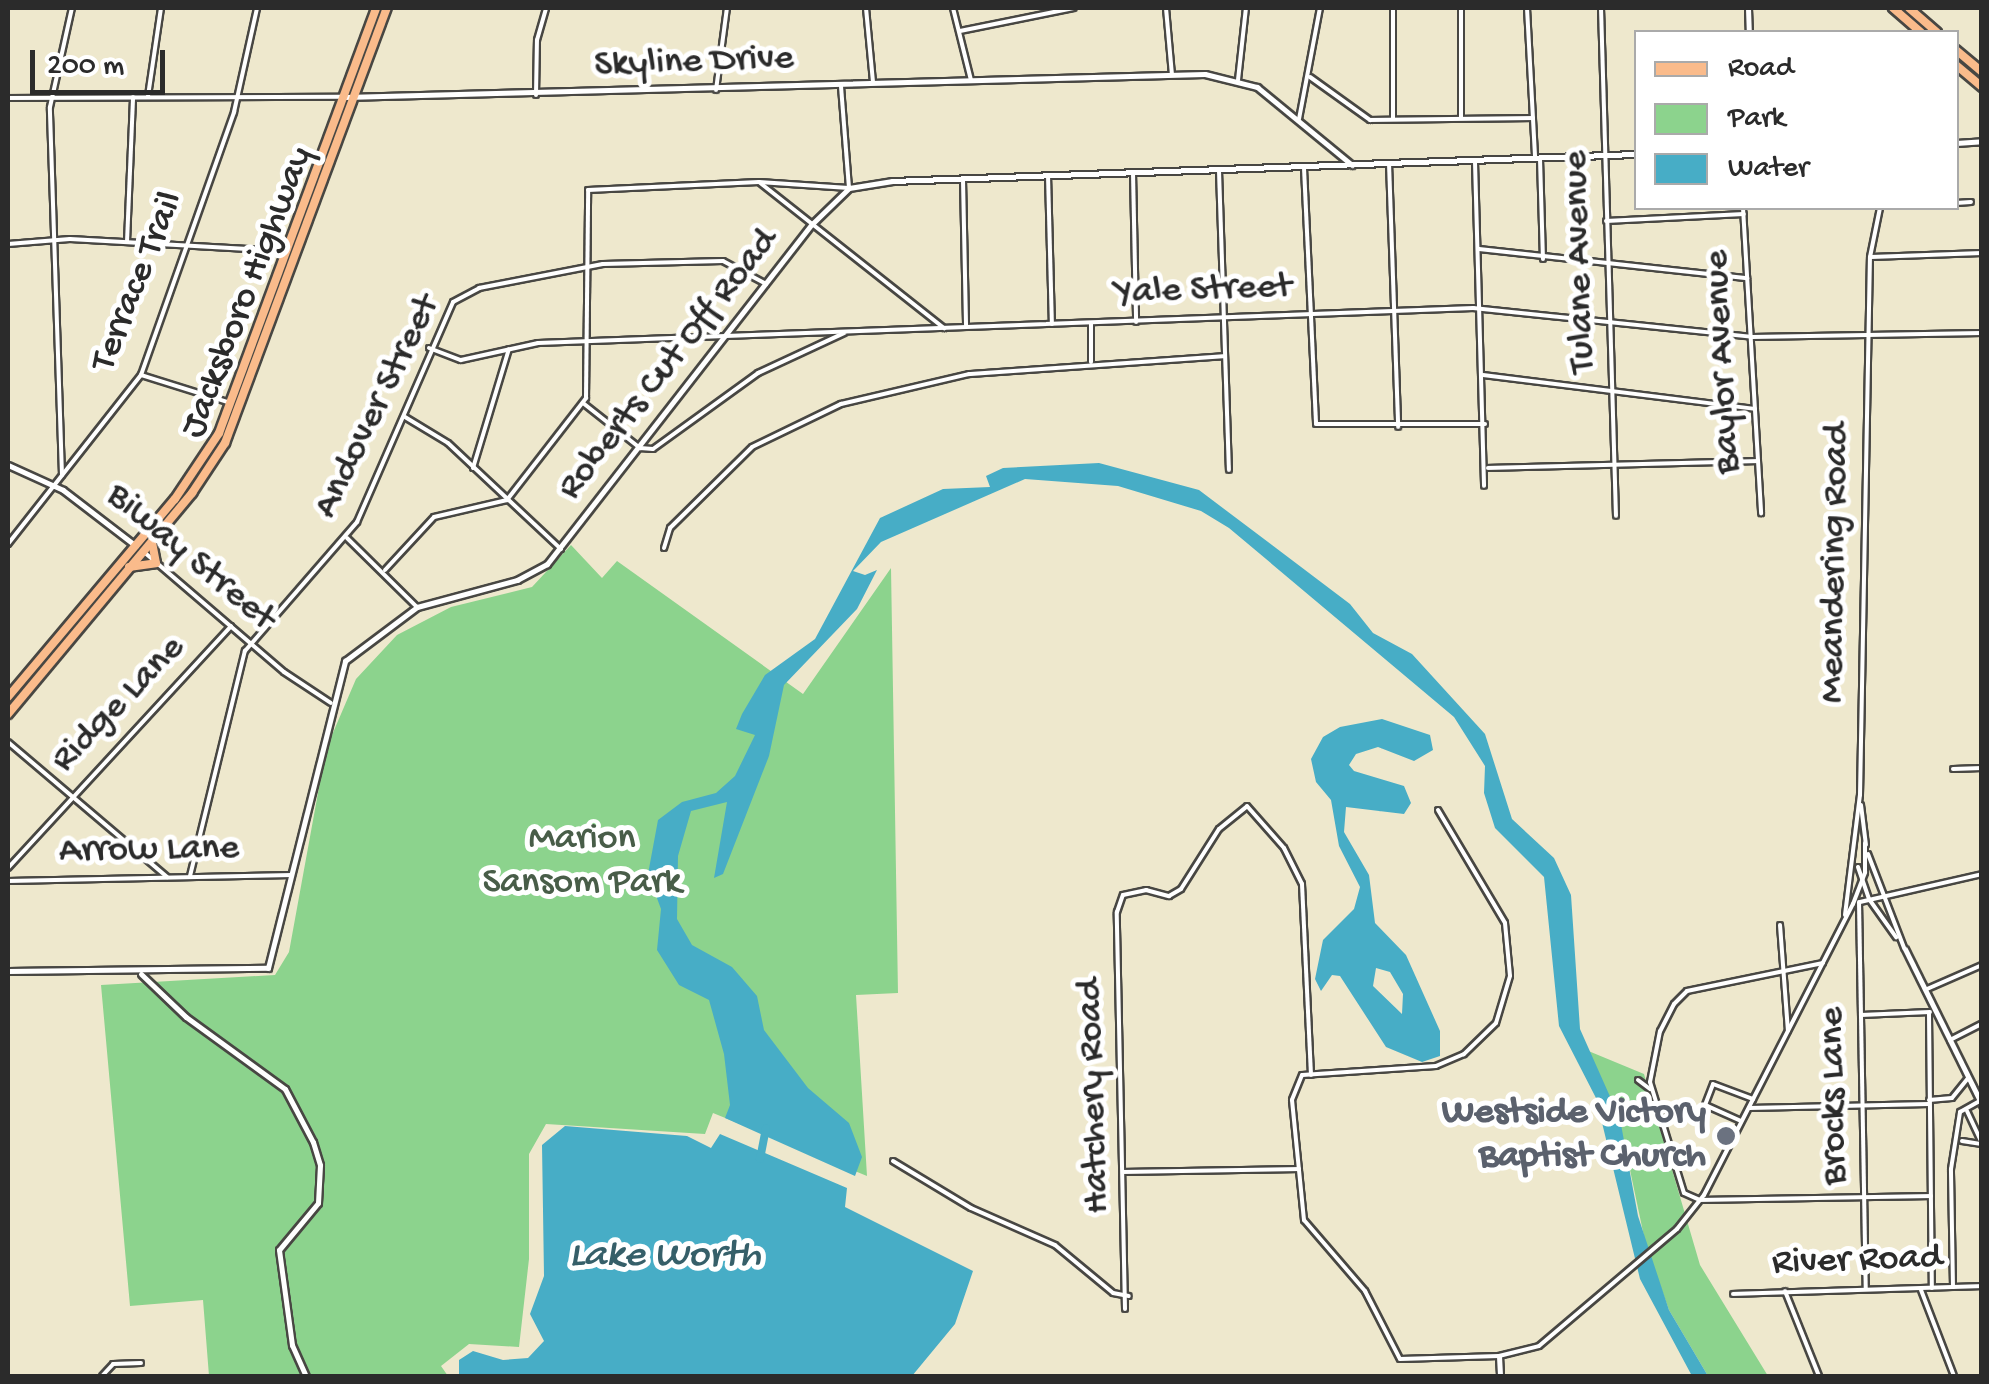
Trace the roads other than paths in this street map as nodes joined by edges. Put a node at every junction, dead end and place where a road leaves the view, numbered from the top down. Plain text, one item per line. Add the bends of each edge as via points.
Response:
1 (72, 8) edge
2 (161, 8) edge
3 (257, 8) edge
4 (376, 8) edge
5 (388, 8) edge
6 (546, 8) edge
7 (727, 8) edge
8 (866, 8) edge
9 (953, 8) edge
10 (1074, 8) edge
11 (1166, 8) edge
12 (1246, 8) edge
13 (1320, 8) edge
14 (1392, 8) edge
15 (1461, 8) edge
16 (1527, 8) edge
17 (1601, 8) edge
18 (1892, 8) edge
19 (1909, 8) edge
20 (1924, 30) edge
21 (960, 31) junction
22 (1959, 53) edge
23 (1959, 68) edge
24 (1982, 72) edge
25 (1172, 75) junction
26 (1310, 78) junction
27 (1238, 80) junction
28 (971, 81) junction
29 (873, 85) junction
30 (841, 86) junction
31 (1982, 87) edge
32 (716, 90) junction
33 (238, 95) junction
34 (536, 95) junction
35 (133, 96) junction
36 (148, 96) junction
37 (350, 97) junction
38 (8, 98) edge
39 (50, 98) junction
40 (1460, 117) junction
41 (1298, 118) junction
42 (1533, 118) junction
43 (1393, 120) junction
44 (1634, 154) edge
45 (1605, 156) junction
46 (1538, 159) junction
47 (1475, 162) junction
48 (1389, 163) junction
49 (1352, 165) junction
50 (1304, 168) junction
51 (1219, 171) junction
52 (1134, 173) junction
53 (1048, 175) junction
54 (963, 180) junction
55 (759, 182) junction
56 (849, 188) junction
57 (1971, 202) dead end
58 (1959, 203) edge
59 (1880, 210) edge
60 (1743, 211) edge
61 (1606, 220) junction
62 (812, 224) junction
63 (55, 239) junction
64 (8, 244) edge
65 (127, 244) junction
66 (184, 248) junction
67 (298, 250) junction
68 (1479, 250) junction
69 (288, 251) junction
70 (1982, 252) edge
71 (1870, 257) junction
72 (1543, 259) junction
73 (588, 266) junction
74 (1608, 267) junction
75 (1748, 278) junction
76 (767, 285) junction
77 (1481, 309) junction
78 (1394, 312) junction
79 (1310, 315) junction
80 (269, 317) junction
81 (1223, 318) junction
82 (1136, 322) junction
83 (1091, 323) junction
84 (1052, 324) junction
85 (1609, 326) junction
86 (966, 327) junction
87 (945, 328) junction
88 (847, 332) junction
89 (1982, 333) edge
90 (1868, 336) junction
91 (1752, 337) junction
92 (727, 338) junction
93 (589, 340) junction
94 (429, 348) junction
95 (509, 349) junction
96 (1224, 356) junction
97 (1091, 362) junction
98 (140, 375) junction
99 (1484, 375) junction
100 (1612, 392) junction
101 (228, 402) junction
102 (582, 404) junction
103 (242, 407) junction
104 (1756, 409) junction
105 (404, 416) junction
106 (1485, 424) junction
107 (1398, 427) junction
108 (640, 448) junction
109 (1758, 461) junction
110 (1614, 464) junction
111 (8, 465) edge
112 (473, 468) junction
113 (1487, 468) junction
114 (1229, 470) dead end
115 (62, 478) junction
116 (56, 486) junction
117 (1484, 486) dead end
118 (507, 500) junction
119 (1760, 513) dead end
120 (1616, 516) dead end
121 (150, 536) junction
122 (347, 538) junction
123 (8, 544) edge
124 (136, 545) junction
125 (561, 548) junction
126 (664, 548) dead end
127 (156, 563) junction
128 (129, 567) junction
129 (385, 570) junction
130 (418, 607) junction
131 (85, 613) junction
132 (232, 626) junction
133 (250, 642) junction
134 (8, 697) edge
135 (331, 703) junction
136 (8, 714) edge
137 (8, 742) edge
138 (1982, 768) edge
139 (1953, 769) dead end
140 (70, 794) junction
141 (1860, 795) junction
142 (1438, 810) dead end
143 (1866, 843) junction
144 (1856, 857) junction
145 (8, 868) edge
146 (1982, 874) edge
147 (190, 876) junction
148 (292, 876) junction
149 (167, 877) junction
150 (8, 881) edge
151 (1862, 885) junction
152 (1880, 894) junction
153 (1869, 898) junction
154 (1856, 903) junction
155 (1844, 920) junction
156 (1780, 925) dead end
157 (1905, 949) junction
158 (1823, 963) junction
159 (1982, 964) edge
160 (8, 971) edge
161 (1783, 971) junction
162 (141, 974) junction
163 (1925, 990) junction
164 (1931, 1011) junction
165 (1861, 1014) junction
166 (1982, 1024) edge
167 (1788, 1031) junction
168 (1950, 1040) junction
169 (1311, 1075) junction
170 (1968, 1078) junction
171 (1638, 1080) dead end
172 (1651, 1090) junction
173 (1753, 1099) junction
174 (1930, 1102) junction
175 (1980, 1103) edge
176 (1863, 1105) junction
177 (1749, 1108) junction
178 (1966, 1109) junction
179 (1742, 1122) junction
180 (1982, 1124) edge
181 (1974, 1128) junction
182 (1960, 1140) junction
183 (1982, 1144) edge
184 (893, 1161) dead end
185 (1299, 1169) junction
186 (1124, 1172) junction
187 (1931, 1196) junction
188 (1865, 1197) junction
189 (1700, 1200) junction
190 (1982, 1286) edge
191 (1953, 1287) junction
192 (1932, 1288) junction
193 (1866, 1289) junction
194 (1920, 1290) junction
195 (1785, 1291) junction
196 (1733, 1294) dead end
197 (1128, 1296) junction
198 (1126, 1309) dead end
199 (1499, 1356) junction
200 (141, 1363) dead end
201 (102, 1376) edge
202 (306, 1376) edge
203 (1500, 1376) edge
204 (1819, 1376) edge
205 (1954, 1376) edge

1 - 39 street
2 - 36 street
3 - 33 street, Terrace Trail
4 - 37 main road, Jacksboro Highway
5 - 37 main road, Jacksboro Highway
6 - 34 street via 537,40
7 - 32 street
8 - 29 street
9 - 21 street
10 - 21 street
11 - 25 street
12 - 27 street
13 - 26 street
14 - 43 street
15 - 40 street
16 - 42 street
17 - 45 street, Tulane Avenue
18 - 20 main road
19 - 20 main road
21 - 28 street
22 - 24 main road
23 - 31 main road
25 - 27 street, Skyline Drive
25 - 28 street, Skyline Drive
26 - 41 street
26 - 43 street via 1360,117
27 - 41 street, Skyline Drive
28 - 29 street, Skyline Drive
29 - 30 street, Skyline Drive
30 - 32 street, Skyline Drive
30 - 56 street
32 - 34 street, Skyline Drive
33 - 36 street, Skyline Drive
33 - 37 street, Skyline Drive
33 - 66 street, Terrace Trail
34 - 37 street, Skyline Drive
35 - 36 street, Skyline Drive
35 - 39 street, Skyline Drive
35 - 65 street
37 - 67 main road, Jacksboro Highway
37 - 69 main road, Jacksboro Highway
38 - 39 street, Skyline Drive
39 - 63 street
40 - 42 street
40 - 43 street
41 - 49 street, Skyline Drive
42 - 46 street
44 - 45 street
45 - 46 street
45 - 61 street, Tulane Avenue
46 - 47 street
46 - 72 street
47 - 48 street
47 - 68 street
48 - 49 street
48 - 78 street
49 - 50 street
50 - 51 street
50 - 79 street
51 - 52 street
51 - 81 street
52 - 53 street
52 - 82 street
53 - 54 street
53 - 84 street
54 - 56 street
54 - 86 street
55 - 56 street
55 - 62 street
55 - 73 street via 588,190
56 - 62 street, Roberts Cut Off Road
57 - 58 street
59 - 71 street, Meandering Road
60 - 61 street
60 - 75 street, Baylor Avenue
61 - 74 street, Tulane Avenue
62 - 76 street, Roberts Cut Off Road
62 - 87 street
63 - 64 street
63 - 65 street
63 - 115 street
65 - 66 street
66 - 69 street
66 - 98 street, Terrace Trail
67 - 69 street
67 - 80 main road, Jacksboro Highway
68 - 72 street
68 - 77 street
69 - 80 main road, Jacksboro Highway
70 - 71 street
71 - 90 street, Meandering Road
72 - 74 street
73 - 76 street, Andover Street via 723,261
73 - 93 street
73 - 94 street, Andover Street via 469,292 448,308
74 - 75 street
74 - 85 street, Tulane Avenue
75 - 91 street, Baylor Avenue
76 - 92 street, Roberts Cut Off Road
77 - 78 street, Yale Street
77 - 85 street, Yale Street
77 - 99 street
78 - 79 street, Yale Street
78 - 107 street
79 - 81 street, Yale Street
79 - 107 street via 1318,426
80 - 101 main road, Jacksboro Highway
80 - 103 main road, Jacksboro Highway
81 - 82 street, Yale Street
81 - 96 street
82 - 83 street, Yale Street
83 - 84 street, Yale Street
83 - 97 street
84 - 86 street, Yale Street
85 - 91 street, Yale Street
85 - 100 street, Tulane Avenue
86 - 87 street, Yale Street
87 - 88 street, Yale Street
88 - 92 street, Yale Street
88 - 108 street via 758,373 654,449
89 - 90 street, Yale Street
90 - 91 street, Yale Street
90 - 141 street, Meandering Road
91 - 104 street, Baylor Avenue
92 - 93 street, Yale Street
92 - 108 street, Roberts Cut Off Road
93 - 95 street, Yale Street
93 - 102 street via 590,386
94 - 95 street, Yale Street via 460,360
94 - 105 street, Andover Street
95 - 112 street
96 - 97 street
96 - 114 street
97 - 126 street via 969,374 841,404 752,447 668,532
98 - 101 street
98 - 115 street, Terrace Trail
99 - 100 street
99 - 106 street
100 - 104 street
100 - 110 street, Tulane Avenue
101 - 103 street
101 - 121 main road, Jacksboro Highway via 209,452
102 - 108 street
102 - 118 street
103 - 121 main road, Jacksboro Highway via 217,456
104 - 109 street, Baylor Avenue
105 - 112 street
105 - 122 street, Andover Street
106 - 107 street
106 - 113 street
108 - 125 street, Roberts Cut Off Road
109 - 110 street
109 - 119 street, Baylor Avenue
110 - 113 street
110 - 120 street, Tulane Avenue
111 - 116 street, Biway Street
112 - 118 street
113 - 117 street
115 - 116 street, Terrace Trail
116 - 123 street, Terrace Trail
116 - 124 street, Biway Street
118 - 125 street
118 - 129 street via 434,517
121 - 124 main road, Jacksboro Highway
121 - 124 main road
121 - 127 main road
122 - 129 street
122 - 133 street, Andover Street
124 - 127 street, Biway Street
124 - 128 main road, Jacksboro Highway
124 - 131 main road, Jacksboro Highway
125 - 130 street, Roberts Cut Off Road via 524,578
127 - 128 main road
127 - 132 street, Biway Street
128 - 131 main road, Jacksboro Highway
129 - 130 street
130 - 135 street, Roberts Cut Off Road via 352,652
131 - 134 main road, Jacksboro Highway
131 - 136 main road, Jacksboro Highway
132 - 133 street, Biway Street
132 - 140 street, Ridge Lane
133 - 135 street, Biway Street
133 - 147 street
135 - 148 street, Roberts Cut Off Road
137 - 140 street
138 - 139 street
140 - 145 street, Ridge Lane
140 - 149 street
141 - 143 street
141 - 144 street, Meandering Road
142 - 169 street via 1504,923 1510,976 1500,1014 1476,1046 1436,1066
143 - 151 street, Meandering Road
143 - 152 street
144 - 151 street
144 - 155 street, Meandering Road
146 - 152 street
147 - 148 street, Arrow Lane
147 - 149 street, Arrow Lane
148 - 162 street, Roberts Cut Off Road via 268,968
149 - 150 street, Arrow Lane
151 - 153 street
151 - 154 street, Meandering Road
152 - 153 street
152 - 157 street
153 - 154 street
153 - 157 street
154 - 155 street, Meandering Road
154 - 165 street, Brocks Lane
155 - 158 street, Meandering Road
156 - 161 street
157 - 163 street
158 - 161 street
158 - 167 street, Meandering Road
159 - 163 street
160 - 162 street, Roberts Cut Off Road
161 - 167 street
161 - 172 street via 1680,995 1660,1031
162 - 202 street via 186,1017 285,1089 313,1142 320,1165 318,1203 279,1250 292,1345
163 - 164 street
164 - 165 street
164 - 168 street
164 - 174 street
165 - 176 street, Brocks Lane
166 - 168 street
167 - 173 street, Meandering Road
168 - 170 street
169 - 185 street via 1297,1080 1292,1100
169 - 186 street, Hatchery Road via 1302,884 1284,848 1247,806 1220,829 1182,889 1169,896 1146,890 1123,895 1116,936
170 - 174 street via 1952,1098
170 - 175 street
171 - 172 street
172 - 189 street via 1684,1193
173 - 177 street, Meandering Road
173 - 179 street via 1713,1084 1705,1105
174 - 176 street
174 - 187 street
175 - 178 street
176 - 177 street
176 - 188 street, Brocks Lane
177 - 179 street, Meandering Road
178 - 181 street
178 - 182 street via 1960,1112
179 - 189 street, Meandering Road
180 - 181 street
181 - 183 street
182 - 183 street
182 - 191 street via 1950,1169
184 - 197 street, Hatchery Road via 971,1208 1055,1245 1114,1293
185 - 186 street
185 - 199 street, Meandering Road via 1304,1220 1364,1291 1400,1359
186 - 197 street, Hatchery Road
187 - 188 street
187 - 192 street
188 - 189 street
188 - 193 street, Brocks Lane
189 - 199 street, Meandering Road via 1553,1339
190 - 191 street, River Road
191 - 192 street, River Road
192 - 194 street, River Road
193 - 194 street, River Road
193 - 195 street, River Road
194 - 205 street
195 - 196 street, River Road
195 - 204 street
197 - 198 street, Hatchery Road
199 - 203 street
200 - 201 street via 113,1364

